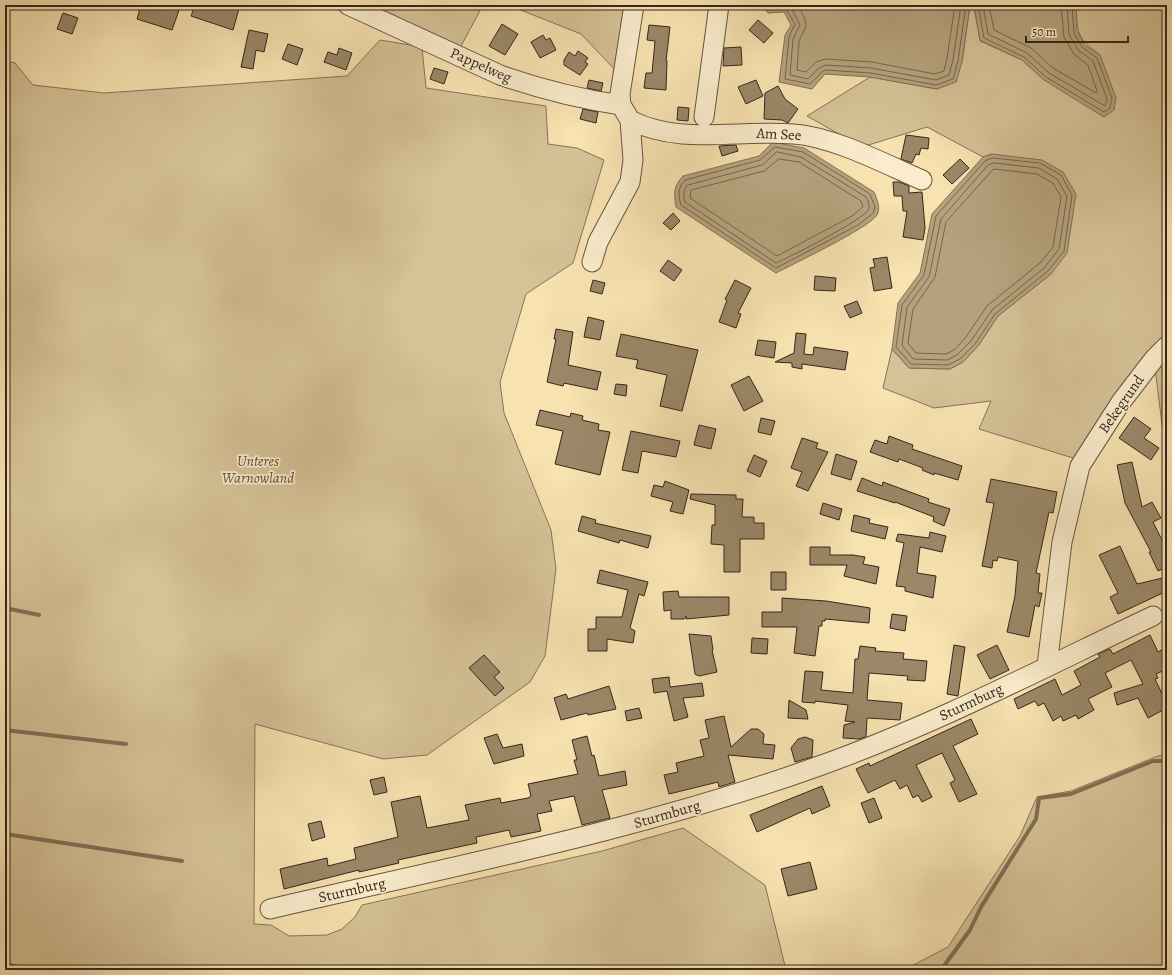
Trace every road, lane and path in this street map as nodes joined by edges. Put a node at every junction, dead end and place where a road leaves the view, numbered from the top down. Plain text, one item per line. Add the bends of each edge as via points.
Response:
1 (348, 5) edge
2 (634, 5) edge
3 (719, 5) edge
4 (626, 113) junction
5 (704, 117) dead end
6 (922, 180) dead end
7 (592, 262) dead end
8 (1167, 346) edge
9 (1153, 616) dead end
10 (1047, 666) junction
11 (270, 909) dead end

1 - 4 street, Pappelweg via 519,82
2 - 4 street via 620,94
3 - 5 street
4 - 6 street, Am See via 646,129 665,133 702,135 764,132 825,139
4 - 7 street via 633,160 630,182 598,242
8 - 10 street, Bekegrund via 1121,402 1080,466 1062,542
9 - 10 street, Sturmburg
10 - 11 street, Sturmburg via 847,756 745,791 643,822

